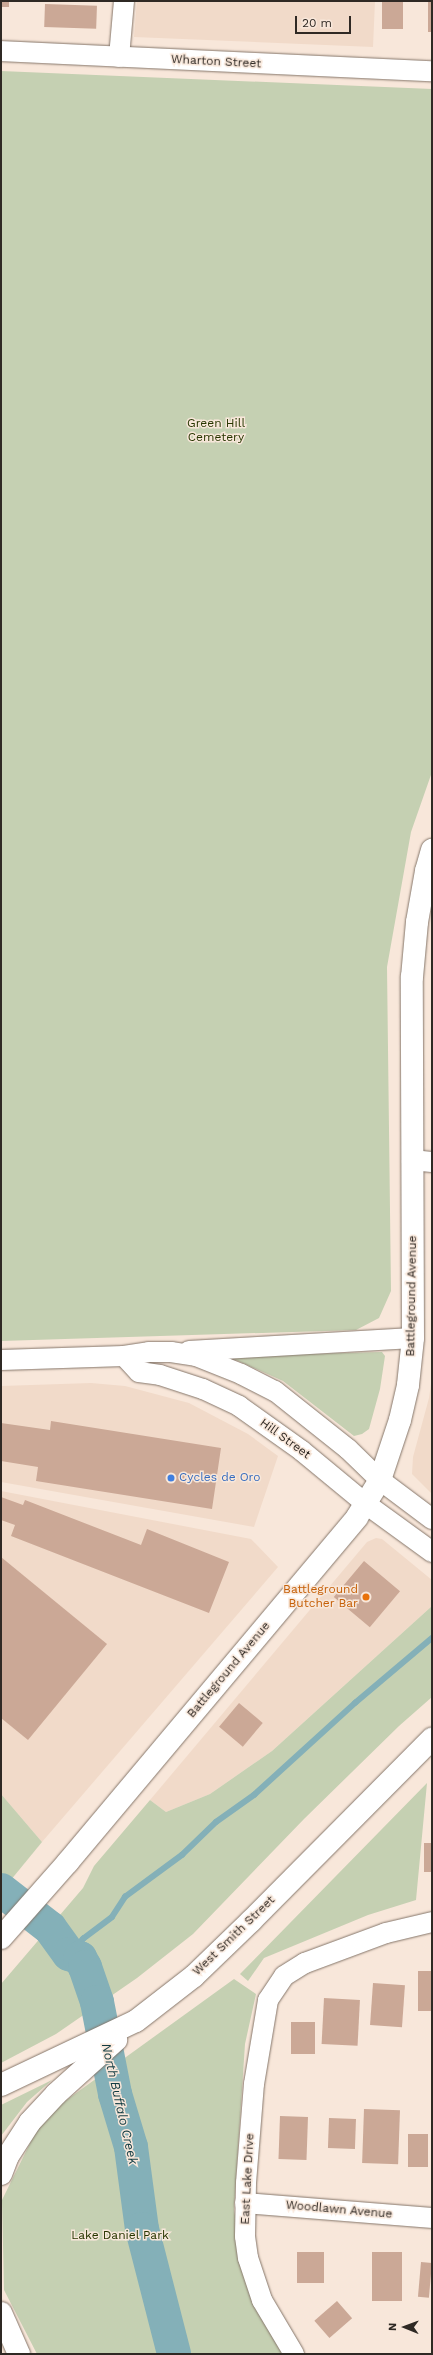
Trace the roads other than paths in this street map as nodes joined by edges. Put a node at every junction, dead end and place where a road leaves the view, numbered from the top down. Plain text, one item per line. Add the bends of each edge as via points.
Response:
1 (124, 1) edge
2 (1, 51) edge
3 (119, 57) junction
4 (432, 71) edge
5 (432, 850) edge
6 (429, 871) edge
7 (422, 1161) edge
8 (413, 1338) junction
9 (171, 1352) junction
10 (124, 1356) junction
11 (1, 1360) edge
12 (380, 1480) junction
13 (366, 1504) junction
14 (432, 1519) edge
15 (432, 1552) edge
16 (432, 1739) edge
17 (432, 1922) edge
18 (1, 1938) edge
19 (82, 2059) junction
20 (1, 2085) edge
21 (1, 2174) edge
22 (245, 2203) junction
23 (432, 2218) edge
24 (1, 2313) edge
25 (19, 2354) edge
26 (294, 2354) edge

1 - 3 street
2 - 3 street, Wharton Street
3 - 4 street, Wharton Street
5 - 6 main road, Battleground Avenue
6 - 7 main road, Battleground Avenue via 417,922 412,977
7 - 8 main road, Battleground Avenue
8 - 9 street
8 - 12 main road, Battleground Avenue via 402,1413
9 - 10 street
9 - 12 street via 196,1356 241,1374 274,1391 348,1449
10 - 11 street
10 - 13 street, Hill Street via 139,1372 160,1375 203,1389 239,1406 302,1451
12 - 13 main road, Battleground Avenue
12 - 14 street
13 - 15 street, Hill Street
13 - 18 main road, Battleground Avenue via 68,1862
16 - 19 main road, West Smith Street via 194,1976
17 - 22 street, East Lake Drive via 386,1933 305,1963 284,1976 270,1995 254,2084
19 - 20 main road, West Smith Street
19 - 21 main road via 56,2094 30,2122 8,2156
22 - 23 street, Woodlawn Avenue
22 - 26 street, East Lake Drive via 248,2258 254,2279 262,2300
24 - 25 main road

